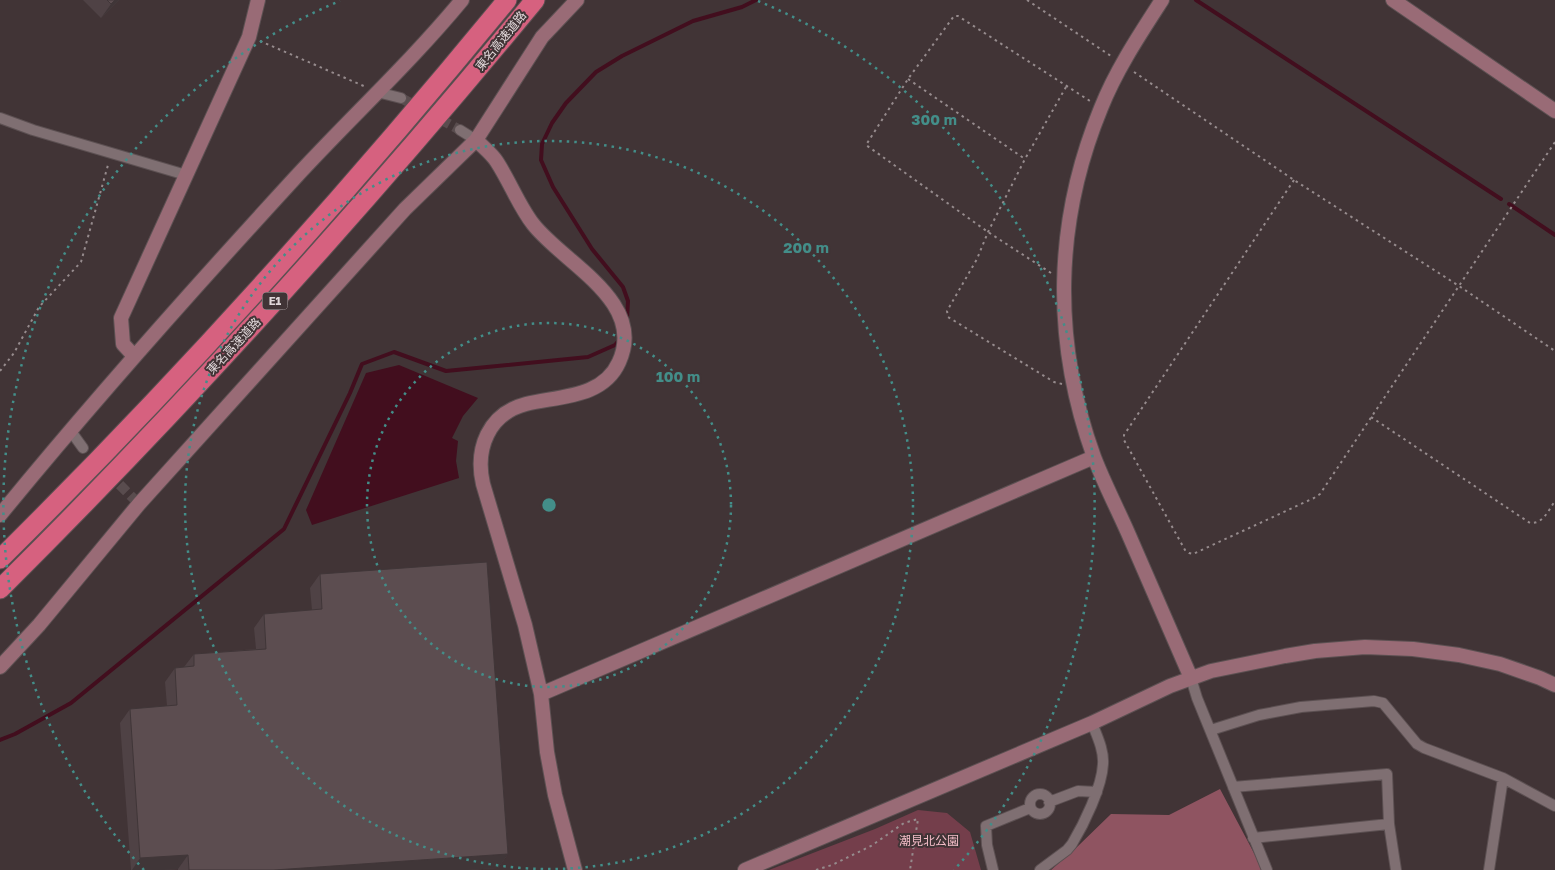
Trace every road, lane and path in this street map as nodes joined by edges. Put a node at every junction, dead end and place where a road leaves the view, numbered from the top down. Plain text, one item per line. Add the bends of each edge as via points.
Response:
1 (258, 0) edge
2 (462, 0) edge
3 (507, 0) edge
4 (535, 0) edge
5 (577, 0) edge
6 (1027, 0) edge
7 (1162, 0) edge
8 (1393, 0) edge
9 (248, 36) junction
10 (1123, 64) junction
11 (908, 79) junction
12 (1066, 87) junction
13 (377, 92) junction
14 (401, 98) tunnel mouth
15 (1101, 108) junction
16 (1555, 111) edge
17 (0, 118) edge
18 (460, 130) tunnel mouth
19 (476, 140) junction
20 (1555, 142) edge
21 (111, 154) junction
22 (1025, 159) junction
23 (186, 175) junction
24 (1294, 180) junction
25 (988, 232) junction
26 (1063, 280) junction
27 (1458, 286) junction
28 (1555, 351) edge
29 (134, 356) junction
30 (0, 371) edge
31 (1074, 387) junction
32 (1371, 417) junction
33 (70, 430) junction
34 (83, 448) dead end
35 (1094, 457) junction
36 (1555, 501) edge
37 (0, 516) edge
38 (0, 559) edge
39 (0, 589) edge
40 (0, 667) edge
41 (1191, 678) junction
42 (1555, 684) edge
43 (541, 694) junction
44 (1092, 723) junction
45 (1211, 730) junction
46 (1503, 778) junction
47 (1233, 787) junction
48 (1097, 792) junction
49 (1555, 806) edge
50 (1390, 824) junction
51 (1253, 838) junction
52 (575, 870) edge
53 (745, 870) edge
54 (816, 870) edge
55 (910, 870) edge
56 (993, 870) edge
57 (1040, 870) edge
58 (1267, 870) edge
59 (1396, 870) edge
60 (1489, 870) edge

1 - 9 street
2 - 13 street
3 - 38 highway, 東名高速道路 / E1 via 235,314
4 - 39 highway, 東名高速道路 / E1 via 440,114 253,326 147,440
5 - 19 street via 542,37
6 - 10 path
7 - 10 street
8 - 16 street
9 - 13 path
9 - 23 street
10 - 15 street
10 - 24 path
11 - 12 path via 954,16 958,16
11 - 22 path
11 - 25 path via 866,145
12 - 15 path
12 - 22 path
13 - 14 street
13 - 29 street via 294,178
15 - 26 street via 1076,184
17 - 21 street
18 - 19 street
19 - 40 street via 405,209 139,504
19 - 43 street via 496,160 533,224 601,286 623,325 619,362 600,385 572,396 524,404 496,421 483,445 480,459 482,478 525,625
20 - 27 path
21 - 23 street
21 - 30 path via 82,262 39,307 14,353
22 - 25 path
23 - 29 street via 121,318 123,344
24 - 27 path
24 - 32 path via 1124,435 1124,440 1185,550 1193,554 1320,494
25 - 26 path
25 - 31 path via 978,259 947,311 948,317 1054,382
26 - 31 street via 1064,324
27 - 28 path
27 - 32 path
29 - 33 street
31 - 35 street
32 - 36 path via 1530,523 1542,520
33 - 34 street
33 - 37 street
35 - 41 street
35 - 43 street
41 - 42 street via 1285,656 1365,647 1459,655 1500,664
41 - 44 street
41 - 45 street
43 - 52 street via 555,795
44 - 48 street via 1103,764
44 - 53 street
45 - 46 street via 1267,713 1374,700 1383,703 1417,744
45 - 47 street
46 - 49 street
46 - 60 street
47 - 50 street via 1387,774
47 - 51 street
48 - 56 street via 1078,791 1049,802 1047,811 1041,814 1030,808 986,826
48 - 57 street via 1072,844
50 - 51 street
50 - 59 street
51 - 58 street
54 - 55 path via 871,846 904,823 918,819

